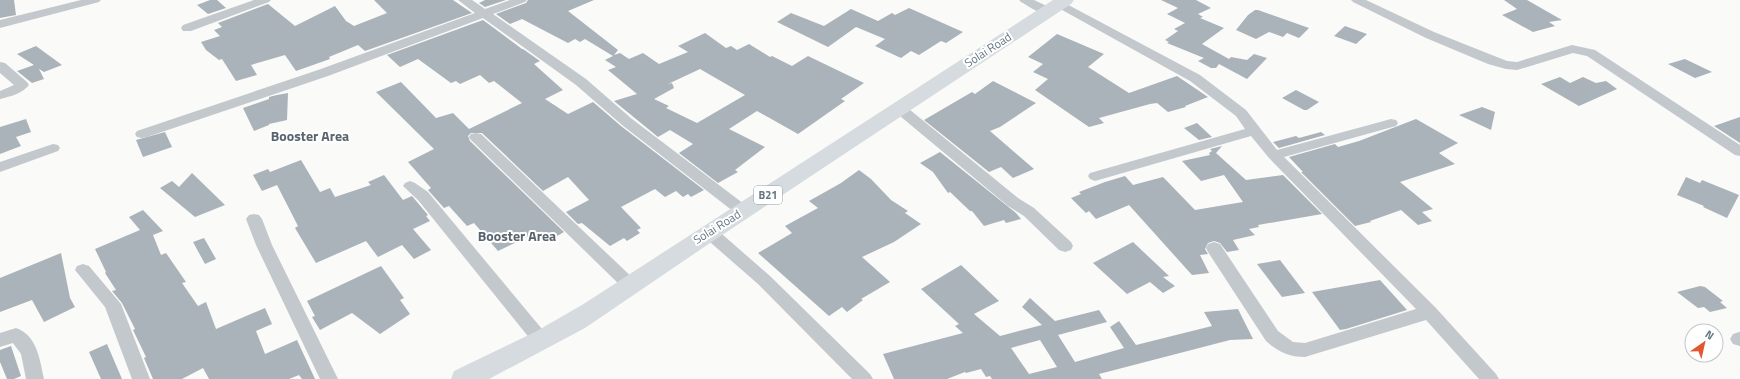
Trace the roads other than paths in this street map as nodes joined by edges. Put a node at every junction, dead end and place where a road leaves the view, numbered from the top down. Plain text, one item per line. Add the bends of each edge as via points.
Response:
1 (95, 0) edge
2 (265, 0) edge
3 (464, 0) edge
4 (520, 0) edge
5 (1025, 0) edge
6 (1357, 0) edge
7 (1057, 5) edge
8 (485, 14) junction
9 (0, 24) edge
10 (187, 28) dead end
11 (0, 66) edge
12 (0, 95) edge
13 (899, 108) junction
14 (1391, 123) dead end
15 (1254, 131) junction
16 (142, 134) dead end
17 (476, 137) dead end
18 (53, 148) dead end
19 (1740, 152) edge
20 (1274, 155) junction
21 (0, 167) edge
22 (1095, 176) dead end
23 (410, 186) dead end
24 (743, 211) junction
25 (254, 219) dead end
26 (709, 232) junction
27 (1065, 246) dead end
28 (1214, 248) dead end
29 (83, 270) dead end
30 (630, 285) junction
31 (1429, 312) junction
32 (0, 340) edge
33 (541, 340) junction
34 (35, 379) edge
35 (141, 379) edge
36 (329, 379) edge
37 (464, 379) edge
38 (864, 379) edge
39 (1490, 379) edge

1 - 9 street
2 - 10 street
3 - 8 street
4 - 8 street
5 - 7 street
6 - 19 street via 1430,35 1506,65 1517,66 1572,49 1591,53
7 - 13 highway, Solai Road / B21
7 - 15 street via 1195,78 1241,113
8 - 16 street via 323,74
8 - 24 street via 581,82 627,122
11 - 12 street via 22,85 16,90
13 - 24 highway, Solai Road / B21
13 - 27 street via 1013,202 1029,212
14 - 20 street
15 - 20 street
15 - 22 street
17 - 30 street
18 - 21 street
20 - 31 street
23 - 33 street via 423,196
24 - 26 highway, Solai Road / B21
25 - 36 street
26 - 30 highway, Solai Road / B21
26 - 38 street via 764,280
28 - 31 street via 1272,336 1282,346 1294,350 1305,350
29 - 35 street via 112,304
30 - 33 highway, Solai Road / B21 via 590,313
31 - 39 street
32 - 34 street via 16,335 25,342
33 - 37 highway, Solai Road / B21

